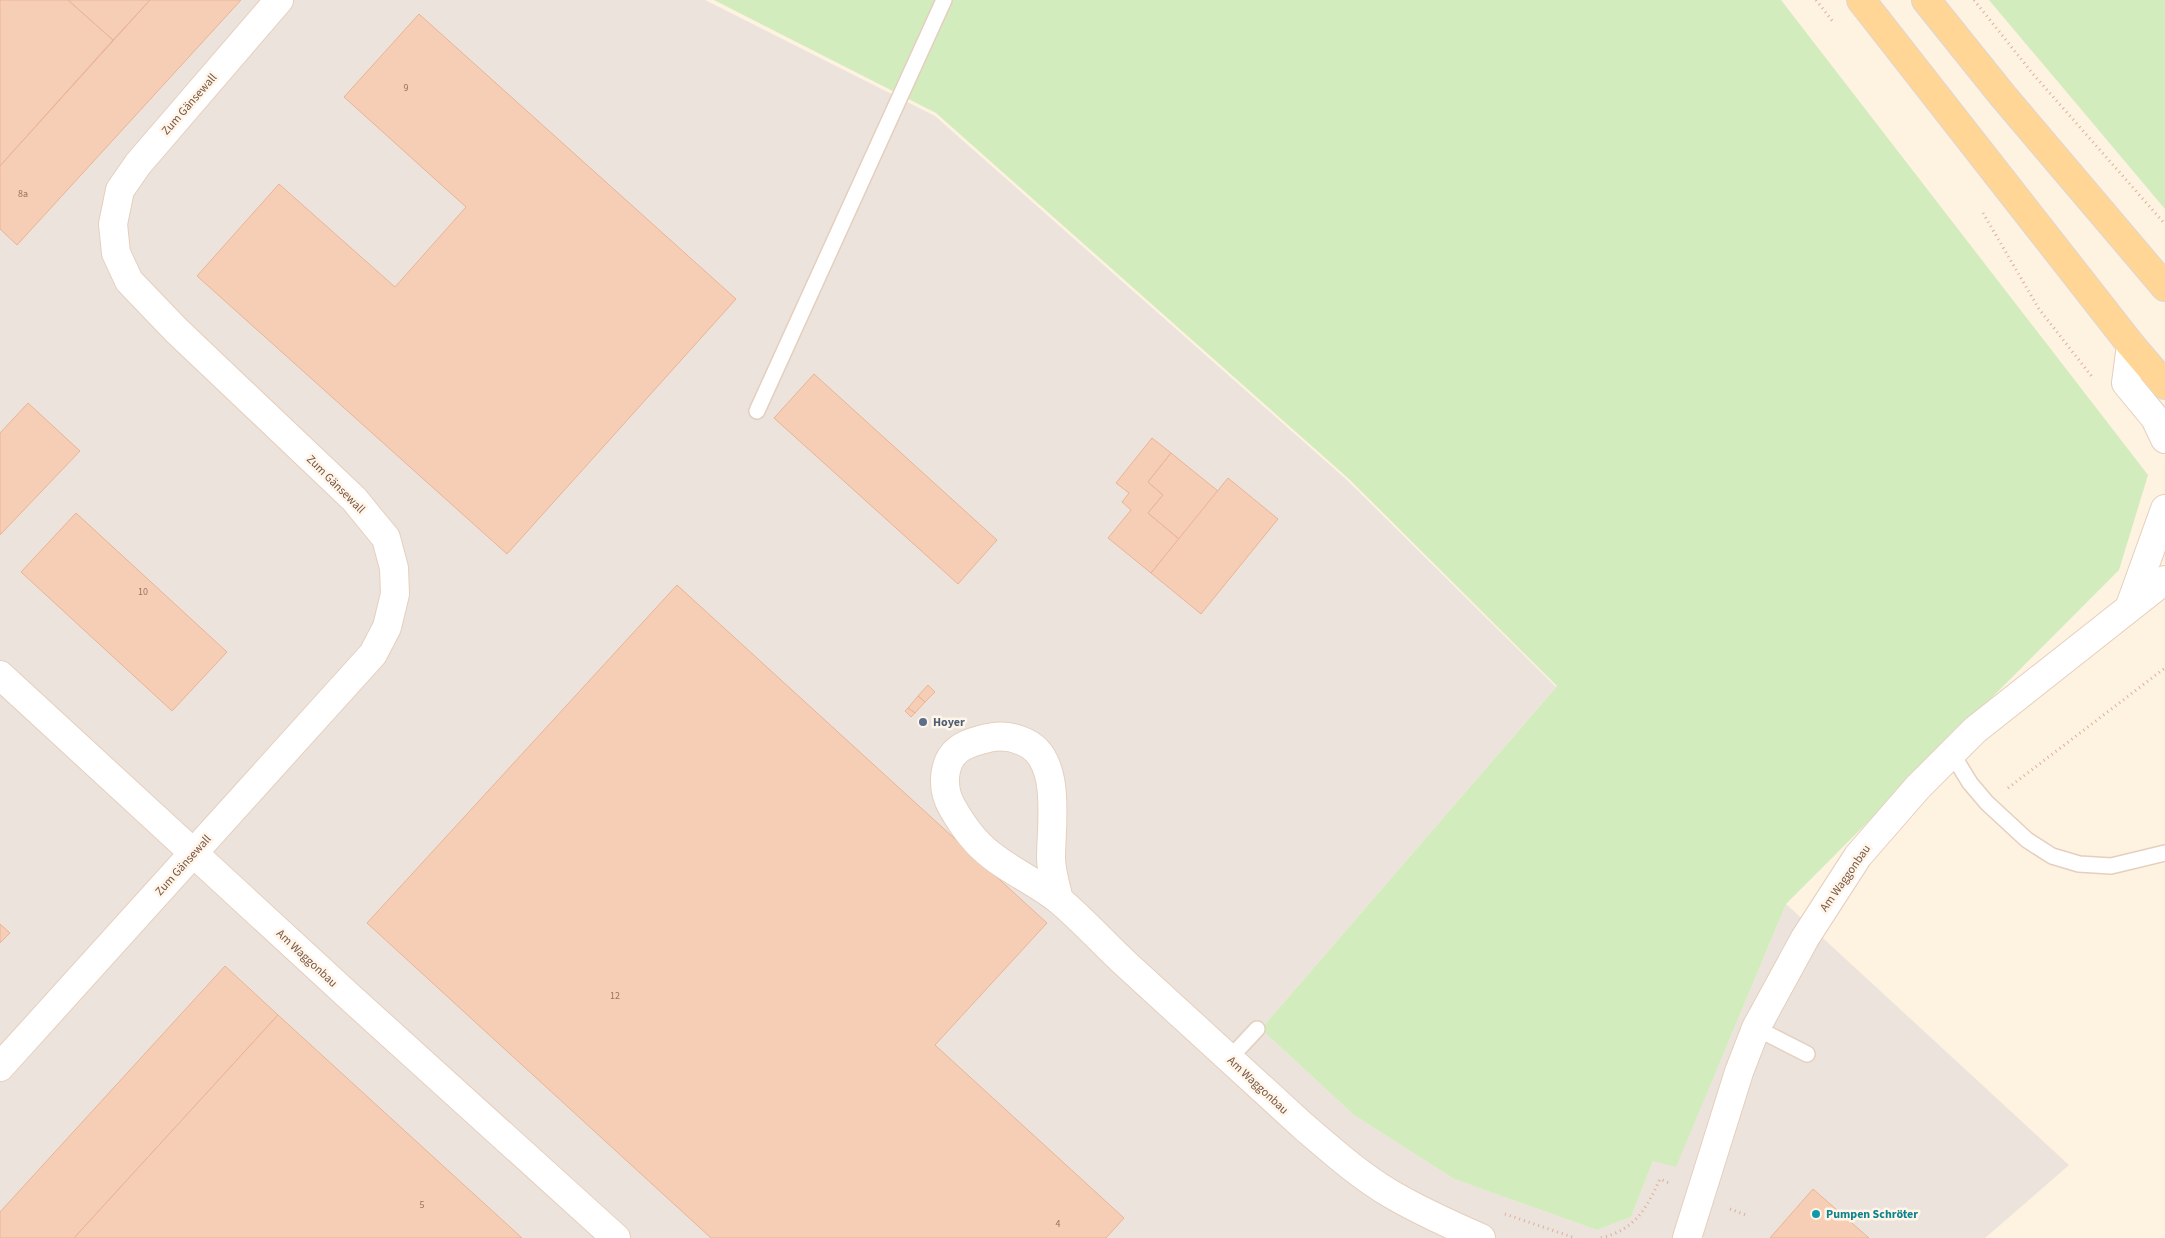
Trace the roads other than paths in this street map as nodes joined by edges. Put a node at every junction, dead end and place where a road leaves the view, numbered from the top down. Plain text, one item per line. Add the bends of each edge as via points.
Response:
1 (279, 0) edge
2 (944, 0) edge
3 (1861, 0) edge
4 (1926, 0) edge
5 (2165, 287) edge
6 (2131, 345) junction
7 (2165, 385) edge
8 (758, 411) dead end
9 (2165, 439) edge
10 (2165, 509) edge
11 (2165, 580) edge
12 (2130, 606) junction
13 (0, 675) edge
14 (1951, 752) junction
15 (193, 853) junction
16 (2165, 853) edge
17 (1059, 900) junction
18 (1756, 1028) junction
19 (1257, 1029) dead end
20 (1807, 1054) dead end
21 (1230, 1059) junction
22 (0, 1067) edge
23 (616, 1238) edge
24 (1481, 1238) edge
25 (1687, 1238) edge

1 - 15 street, Zum Gänsewall via 138,164 120,190 113,224 116,253 129,281 354,499 386,538 394,568 395,594 387,627 373,654
2 - 8 lane
3 - 6 main road
4 - 5 main road
6 - 7 main road
6 - 9 street via 2126,383 2155,418
10 - 12 street
11 - 12 street, Am Waggonbau
12 - 14 street, Am Waggonbau
13 - 15 street, Am Waggonbau
14 - 16 lane via 1987,803 2027,840 2052,856 2079,864 2111,866
14 - 18 street, Am Waggonbau via 1858,856 1805,938
15 - 22 street, Zum Gänsewall
15 - 23 street, Am Waggonbau
17 - 17 street, Am Waggonbau via 1051,860 1052,798 1043,759 1031,744 1016,738 998,736 961,748 945,774 945,790 951,806 989,854
17 - 21 street, Am Waggonbau
18 - 20 lane
18 - 25 street, Am Waggonbau
19 - 21 lane
21 - 24 street, Am Waggonbau via 1343,1160 1390,1194

